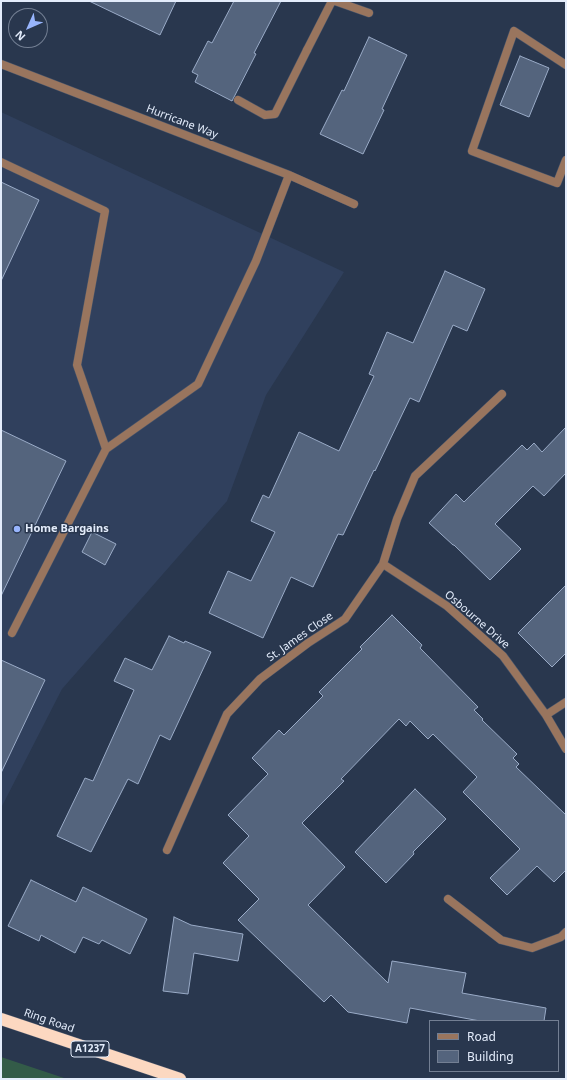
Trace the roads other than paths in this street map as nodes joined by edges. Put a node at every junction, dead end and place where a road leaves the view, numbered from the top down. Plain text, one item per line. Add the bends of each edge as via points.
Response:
1 (332, 1) edge
2 (335, 1) edge
3 (369, 13) dead end
4 (1, 64) edge
5 (566, 65) edge
6 (238, 100) dead end
7 (566, 160) edge
8 (1, 162) edge
9 (289, 174) junction
10 (354, 204) dead end
11 (502, 394) dead end
12 (106, 448) junction
13 (383, 564) junction
14 (12, 633) dead end
15 (566, 702) edge
16 (546, 715) junction
17 (566, 748) edge
18 (167, 850) dead end
19 (448, 899) dead end
20 (566, 932) edge
21 (1, 1019) edge
22 (180, 1079) edge

1 - 6 street via 275,114 265,115
2 - 3 street
4 - 9 street, Hurricane Way
5 - 7 street via 514,31 472,151 557,183
8 - 12 street via 105,211 77,365
9 - 10 street, Hurricane Way
9 - 12 street via 256,261 198,384
11 - 13 street, St. James Close via 415,476 397,519
12 - 14 street
13 - 16 street, Osbourne Drive via 447,606 503,656
13 - 18 street, St. James Close via 345,619 260,679 227,714
15 - 16 street
16 - 17 street, Osbourne Drive
19 - 20 street via 501,940 532,948 561,937
21 - 22 highway, Ring Road / A1237

